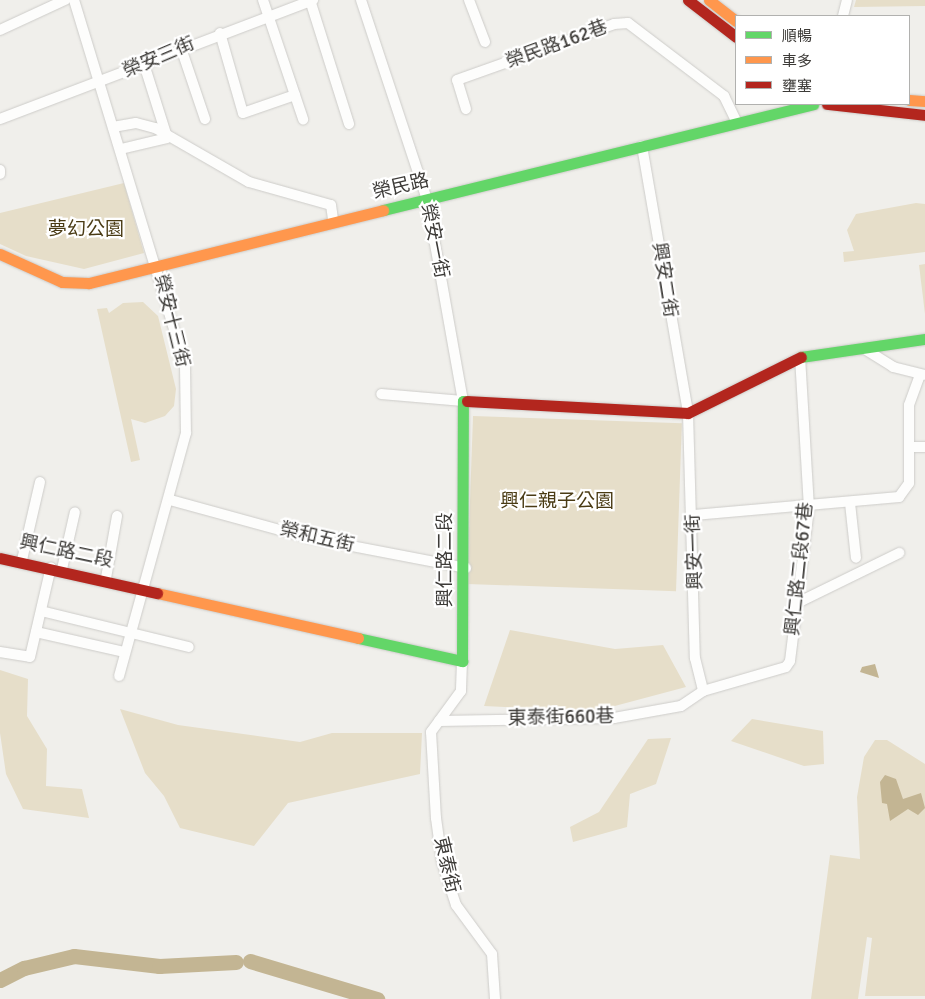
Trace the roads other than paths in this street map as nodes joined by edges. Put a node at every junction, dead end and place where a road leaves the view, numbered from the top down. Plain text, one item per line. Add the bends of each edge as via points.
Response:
1 (65, 0) edge
2 (74, 0) edge
3 (263, 0) edge
4 (311, 0) edge
5 (361, 0) edge
6 (469, 0) edge
7 (688, 0) edge
8 (709, 0) edge
9 (847, 0) edge
10 (843, 15) edge
11 (268, 16) junction
12 (735, 20) edge
13 (0, 30) edge
14 (220, 33) junction
15 (735, 36) edge
16 (484, 42) dead end
17 (181, 48) junction
18 (144, 64) junction
19 (100, 83) junction
20 (295, 95) junction
21 (910, 100) edge
22 (925, 101) edge
23 (809, 105) edge
24 (835, 105) edge
25 (466, 109) dead end
26 (925, 116) edge
27 (3, 118) edge
28 (206, 119) dead end
29 (303, 119) dead end
30 (738, 123) junction
31 (349, 124) dead end
32 (113, 127) junction
33 (167, 138) junction
34 (642, 146) junction
35 (121, 149) junction
36 (0, 170) edge
37 (0, 174) edge
38 (427, 198) junction
39 (334, 220) junction
40 (0, 254) edge
41 (156, 264) junction
42 (925, 339) edge
43 (863, 348) junction
44 (800, 357) junction
45 (922, 375) edge
46 (381, 394) dead end
47 (463, 401) junction
48 (688, 413) junction
49 (925, 447) edge
50 (909, 448) junction
51 (40, 482) dead end
52 (170, 500) junction
53 (850, 503) junction
54 (809, 508) junction
55 (75, 512) dead end
56 (694, 515) junction
57 (117, 516) dead end
58 (899, 552) dead end
59 (0, 558) edge
60 (856, 558) dead end
61 (22, 560) junction
62 (57, 568) junction
63 (466, 568) junction
64 (106, 578) junction
65 (144, 587) junction
66 (797, 603) junction
67 (41, 611) junction
68 (36, 632) junction
69 (130, 633) junction
70 (189, 647) dead end
71 (0, 652) edge
72 (125, 652) junction
73 (462, 661) junction
74 (790, 661) joint
75 (119, 676) dead end
76 (703, 691) junction
77 (439, 721) junction
78 (495, 999) edge

1 - 13 street
2 - 19 street, 榮安十三街
3 - 11 street
4 - 11 street, 榮安三街
4 - 31 street
5 - 38 street, 榮安一街
6 - 16 street
7 - 15 street
8 - 12 street
9 - 10 street
11 - 14 street, 榮安三街
11 - 20 street
14 - 17 street, 榮安三街
14 - 20 street via 243,113
17 - 18 street, 榮安三街
17 - 28 street
18 - 19 street, 榮安三街
18 - 33 street
19 - 27 street, 榮安三街
19 - 32 street, 榮安十三街
20 - 29 street
21 - 22 street
23 - 30 street, 榮民路
24 - 26 street
25 - 30 street, 榮民路162巷 via 457,80 614,24 628,23 724,96
30 - 34 street, 榮民路
32 - 33 street via 136,122 155,128
32 - 35 street, 榮安十三街
33 - 35 street
33 - 39 street via 249,182 331,205
34 - 38 street, 榮民路
34 - 48 street, 興安二街
35 - 41 street, 榮安十三街
36 - 37 street
38 - 39 street, 榮民路
38 - 47 street, 榮安一街
39 - 41 street, 榮民路
40 - 41 street, 榮民路 via 78,284
41 - 52 street, 榮安十三街 via 185,374 186,434
42 - 43 street
43 - 44 street
43 - 45 street via 892,367
44 - 48 street
44 - 54 street, 興仁路二段67巷
45 - 50 street via 909,405
46 - 47 street
47 - 48 street
47 - 63 street, 興仁路二段
48 - 56 street, 興安一街
49 - 50 street
50 - 53 street via 909,483 902,495
51 - 61 street
52 - 63 street, 榮和五街 via 305,537
52 - 65 street, 榮安十三街
53 - 54 street
53 - 60 street
54 - 56 street
54 - 66 street, 興仁路二段67巷
55 - 62 street
56 - 76 street, 興安一街 via 695,658
57 - 64 street
58 - 66 street
59 - 61 street, 興仁路二段
61 - 62 street, 興仁路二段
62 - 64 street, 興仁路二段
62 - 67 street
63 - 73 street, 興仁路二段
64 - 65 street, 興仁路二段
65 - 69 street, 榮安十三街
65 - 73 street, 興仁路二段
66 - 74 street, 興仁路二段67巷
67 - 68 street
67 - 69 street
68 - 71 street via 30,657
68 - 72 street
69 - 70 street
69 - 72 street, 榮安十三街
72 - 75 street, 榮安十三街
73 - 77 street, 東泰街 via 461,692
74 - 76 street, 東泰街660巷 via 780,670
76 - 77 street, 東泰街660巷 via 681,706 614,718
77 - 78 street, 東泰街 via 431,732 431,750 442,862 456,905 492,954

